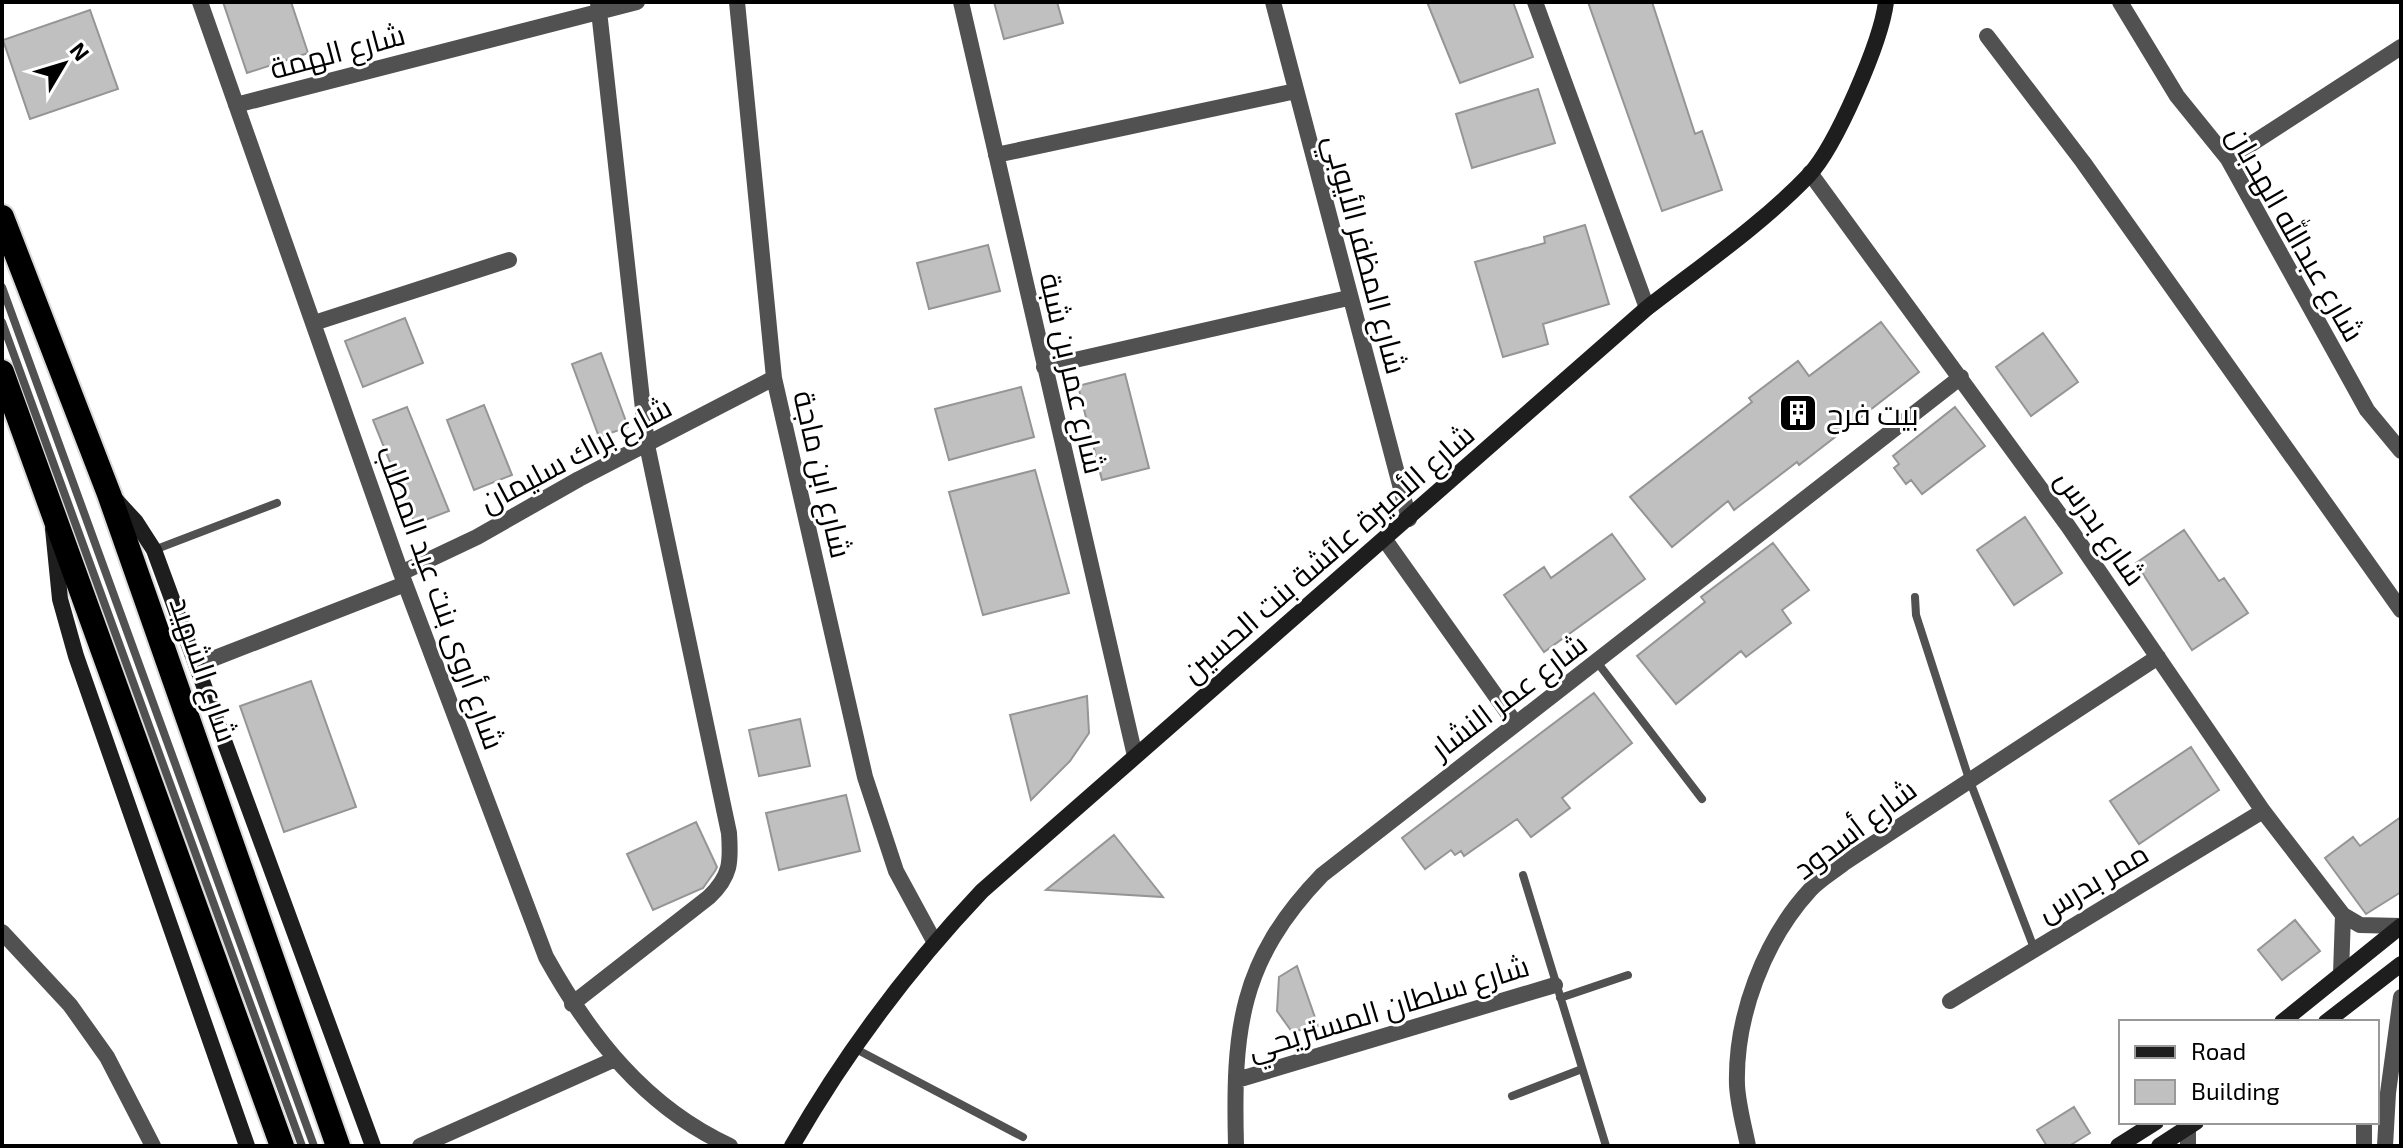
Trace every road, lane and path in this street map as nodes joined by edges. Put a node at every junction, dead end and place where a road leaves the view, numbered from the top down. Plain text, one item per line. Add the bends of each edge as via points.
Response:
1 (200, 2) edge
2 (637, 2) edge
3 (737, 2) edge
4 (961, 2) edge
5 (1273, 2) edge
6 (1535, 2) edge
7 (1886, 2) edge
8 (2120, 2) edge
9 (599, 6) edge
10 (1987, 36) dead end
11 (2401, 47) edge
12 (1296, 91) junction
13 (236, 105) junction
14 (996, 155) junction
15 (2228, 159) junction
16 (1810, 173) junction
17 (2, 217) edge
18 (509, 260) dead end
19 (2, 287) edge
20 (1348, 298) junction
21 (1647, 308) junction
22 (2, 322) edge
23 (314, 323) junction
24 (1044, 367) junction
25 (2, 372) edge
26 (1961, 377) junction
27 (774, 378) junction
28 (647, 445) junction
29 (2401, 451) edge
30 (109, 494) junction
31 (277, 503) dead end
32 (55, 511) junction
33 (1409, 519) junction
34 (1385, 540) junction
35 (154, 550) junction
36 (403, 578) junction
37 (1915, 597) dead end
38 (2401, 610) edge
39 (2158, 657) junction
40 (1597, 662) junction
41 (197, 665) junction
42 (1515, 723) junction
43 (1135, 756) junction
44 (1969, 779) junction
45 (1702, 799) dead end
46 (2263, 811) junction
47 (1523, 875) dead end
48 (2343, 915) junction
49 (2401, 926) edge
50 (2, 932) edge
51 (934, 941) junction
52 (2034, 948) junction
53 (2401, 964) edge
54 (2341, 974) junction
55 (1628, 975) dead end
56 (1558, 991) junction
57 (2401, 997) edge
58 (1950, 1001) dead end
59 (572, 1004) junction
60 (2284, 1020) edge
61 (2329, 1020) edge
62 (852, 1047) junction
63 (613, 1060) junction
64 (1582, 1069) junction
65 (1237, 1080) junction
66 (1512, 1096) dead end
67 (2153, 1124) edge
68 (2364, 1124) edge
69 (2192, 1125) edge
70 (1023, 1137) dead end
71 (153, 1146) edge
72 (247, 1146) edge
73 (282, 1146) edge
74 (302, 1146) edge
75 (314, 1146) edge
76 (338, 1146) edge
77 (373, 1146) edge
78 (420, 1146) edge
79 (730, 1146) edge
80 (792, 1146) edge
81 (1236, 1146) edge
82 (1606, 1146) edge
83 (1748, 1146) edge
84 (2118, 1146) edge
85 (2159, 1146) edge
86 (2188, 1146) edge
87 (2364, 1146) edge
88 (2385, 1146) edge

1 - 13 street, شارع أروى بنت عبد المطلب
2 - 9 street, شارع الهمة
3 - 27 street, شارع ابن ماجة
4 - 14 street, شارع عمر بن شبة
5 - 12 street, شارع المظفر الأيوبي
6 - 21 street
7 - 16 street, شارع الأميرة عائشة بنت الحسين via 1867,67
8 - 15 street, شارع عبدالله الهدبان via 2177,96
9 - 13 street, شارع الهمة
9 - 28 street
10 - 38 street via 2083,162
11 - 15 street
12 - 14 street
12 - 20 street, شارع المظفر الأيوبي
13 - 23 street, شارع أروى بنت عبد المطلب
14 - 24 street, شارع عمر بن شبة
15 - 29 street, شارع عبدالله الهدبان via 2359,397
16 - 21 street, شارع الأميرة عائشة بنت الحسين via 1756,223
16 - 26 street, شارع بدرس
17 - 30 highway, شارع الشهيد
18 - 23 street
19 - 75 lane
20 - 24 street
20 - 33 street, شارع المظفر الأيوبي
21 - 33 street, شارع الأميرة عائشة بنت الحسين
22 - 74 lane
23 - 36 street, شارع أروى بنت عبد المطلب
24 - 43 street, شارع عمر بن شبة
25 - 32 highway
26 - 39 street, شارع بدرس
26 - 40 street, شارع عمر النشار
27 - 28 street, شارع براك سليمان
27 - 51 street, شارع ابن ماجة via 865,777 896,871
28 - 36 street, شارع براك سليمان
28 - 59 street via 731,862 723,883 709,897
30 - 35 street
30 - 76 highway, شارع الشهيد
31 - 35 lane
32 - 72 street via 52,542 67,628
32 - 73 highway
33 - 34 street, شارع الأميرة عائشة بنت الحسين
34 - 42 street
34 - 43 street, شارع الأميرة عائشة بنت الحسين
35 - 41 street
36 - 41 street, شارع براك سليمان
36 - 59 street, شارع أروى بنت عبد المطلب via 546,957
37 - 44 lane via 1916,615
39 - 44 street, شارع أسدود
39 - 46 street, شارع بدرس
40 - 42 street, شارع عمر النشار
40 - 45 lane
41 - 77 street
42 - 65 street, شارع عمر النشار via 1322,875 1290,908 1265,946 1247,989 1238,1034
43 - 51 street, شارع الأميرة عائشة بنت الحسين via 1022,854
44 - 52 lane
44 - 83 street, شارع أسدود via 1809,890 1771,947 1753,985 1739,1053 1737,1087
46 - 48 street, شارع بدرس
46 - 52 street, ممر بدرس
47 - 56 lane
48 - 49 street via 2360,925
48 - 54 street
49 - 54 street
50 - 71 street via 70,1005 107,1057
51 - 62 street, شارع الأميرة عائشة بنت الحسين
52 - 58 street, ممر بدرس
53 - 61 street
54 - 60 street
55 - 56 lane
56 - 64 lane
56 - 65 street, شارع سلطان المستريحي
57 - 88 street
59 - 63 street, شارع أروى بنت عبد المطلب
62 - 70 lane
62 - 80 street, شارع الأميرة عائشة بنت الحسين
63 - 78 street
63 - 79 street, شارع أروى بنت عبد المطلب via 681,1117
64 - 66 lane
64 - 82 lane
65 - 81 street, شارع عمر النشار
67 - 84 street
68 - 87 street
69 - 85 street
69 - 86 street

